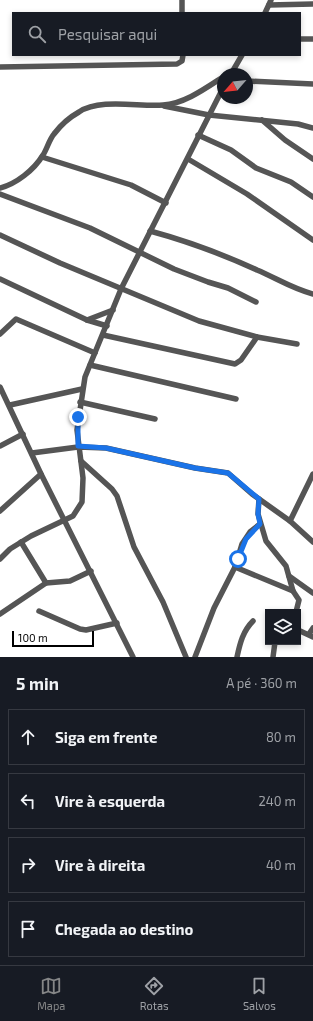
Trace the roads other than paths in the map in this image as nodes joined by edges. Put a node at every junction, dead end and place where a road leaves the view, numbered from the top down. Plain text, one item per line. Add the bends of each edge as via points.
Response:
1 (182, 0) edge
2 (270, 2) edge
3 (313, 4) edge
4 (182, 12) edge
5 (265, 12) edge
6 (301, 39) edge
7 (313, 40) edge
8 (182, 56) edge
9 (241, 56) edge
10 (0, 67) edge
11 (234, 68) edge
12 (253, 80) edge
13 (217, 81) edge
14 (313, 84) edge
15 (217, 100) edge
16 (164, 105) junction
17 (209, 115) junction
18 (262, 120) junction
19 (313, 128) edge
20 (198, 135) junction
21 (42, 157) junction
22 (188, 159) junction
23 (313, 159) edge
24 (0, 188) edge
25 (0, 194) edge
26 (313, 197) edge
27 (166, 203) junction
28 (150, 231) junction
29 (0, 235) edge
30 (313, 240) edge
31 (140, 251) junction
32 (0, 280) edge
33 (121, 289) junction
34 (313, 294) edge
35 (256, 302) dead end
36 (113, 310) junction
37 (87, 320) junction
38 (107, 326) junction
39 (0, 334) edge
40 (103, 335) junction
41 (257, 337) junction
42 (297, 344) dead end
43 (95, 353) junction
44 (90, 365) junction
45 (0, 387) edge
46 (82, 389) junction
47 (236, 399) dead end
48 (80, 402) junction
49 (10, 405) junction
50 (155, 419) dead end
51 (23, 434) junction
52 (0, 446) edge
53 (78, 446) junction
54 (32, 454) junction
55 (81, 461) junction
56 (41, 474) junction
57 (313, 474) edge
58 (259, 499) junction
59 (0, 511) edge
60 (65, 520) junction
61 (290, 521) junction
62 (260, 524) junction
63 (22, 542) junction
64 (313, 542) edge
65 (0, 559) edge
66 (235, 567) junction
67 (91, 571) junction
68 (289, 576) junction
69 (46, 583) junction
70 (292, 590) junction
71 (313, 593) edge
72 (297, 609) edge
73 (39, 611) dead end
74 (0, 614) edge
75 (253, 621) dead end
76 (117, 623) junction
77 (313, 628) edge
78 (301, 631) edge
79 (311, 635) edge
80 (275, 645) edge
81 (133, 657) edge
82 (185, 657) edge
83 (195, 657) edge
84 (238, 657) edge
85 (273, 657) edge

1 - 4 street
2 - 3 street
2 - 5 street
6 - 7 street
8 - 10 street via 180,63 167,64
9 - 11 street
12 - 14 street
13 - 16 street via 191,96
15 - 17 street
16 - 17 street
16 - 21 street via 89,107 58,129
17 - 18 street
17 - 20 street
18 - 19 street
18 - 23 street via 284,140
20 - 22 street
20 - 26 street via 231,150 256,168 292,182
21 - 24 street via 20,178
21 - 27 street via 131,185
22 - 27 street
22 - 30 street via 247,194
25 - 31 street via 90,228
27 - 28 street
28 - 31 street
28 - 34 street via 181,239
29 - 33 street
31 - 33 street
31 - 35 street via 186,274 228,288
32 - 37 street
33 - 36 street
33 - 41 street via 199,321
36 - 37 street
36 - 38 street
37 - 38 street
38 - 40 street
39 - 43 street via 16,319
40 - 41 street via 235,364 241,360
40 - 43 street
41 - 42 street
43 - 44 street
44 - 46 street
44 - 47 street
45 - 49 street
46 - 48 street
46 - 49 street
48 - 50 street
48 - 53 street
49 - 51 street
51 - 52 street
51 - 54 street
53 - 54 street
53 - 55 street
53 - 58 street via 106,448 228,473
54 - 56 street
55 - 60 street via 84,490 82,502 73,516
55 - 82 street via 117,496 134,547 163,602
56 - 59 street
56 - 60 street
57 - 61 street
58 - 61 street
58 - 62 street
60 - 63 street
60 - 67 street
61 - 64 street
62 - 66 street via 250,532 242,544
62 - 68 street via 266,541 286,566
63 - 65 street
63 - 69 street
66 - 70 street
66 - 83 street via 214,608
67 - 69 street via 70,581
67 - 76 street
68 - 70 street
68 - 71 street
69 - 74 street
70 - 72 street via 299,600
73 - 76 street via 86,630
75 - 84 street via 241,640
76 - 81 street
77 - 79 street
78 - 79 street
80 - 85 street

